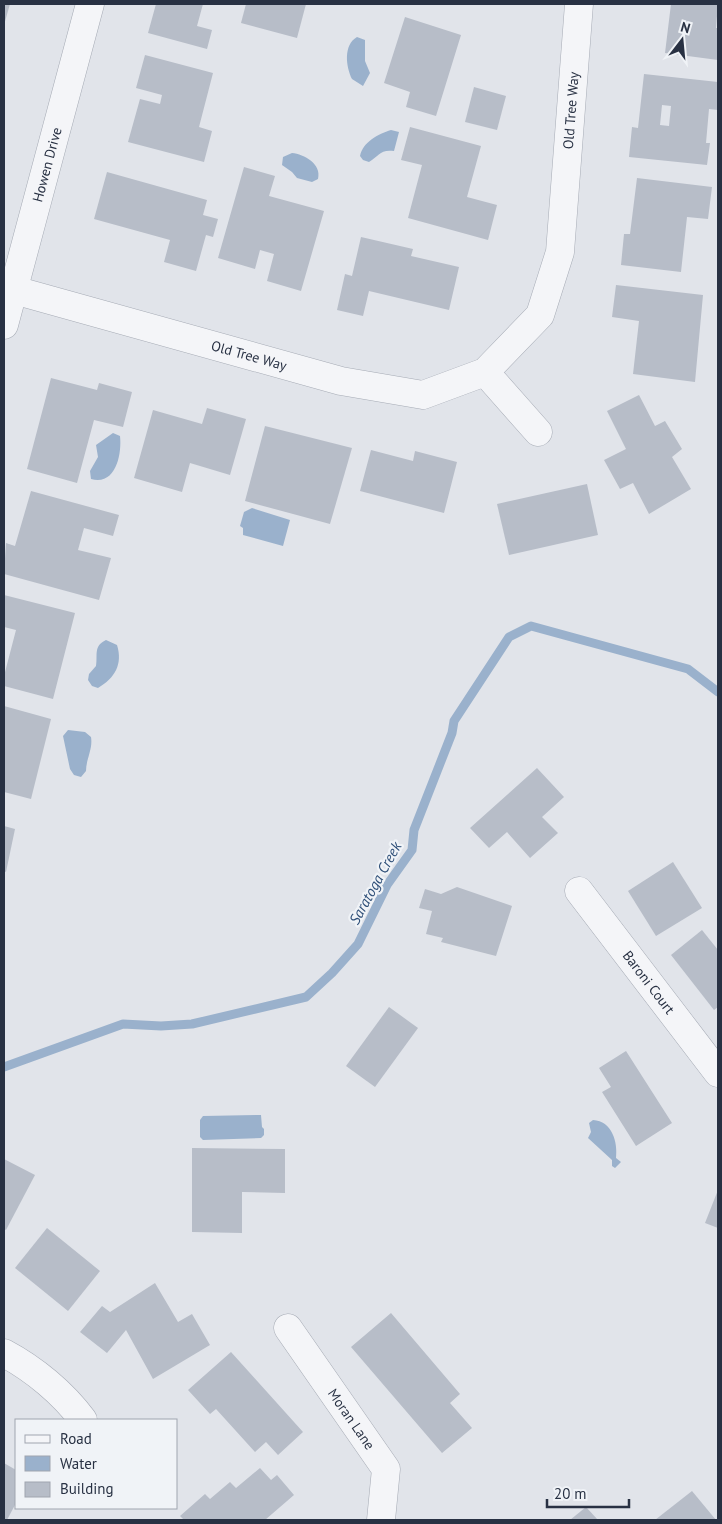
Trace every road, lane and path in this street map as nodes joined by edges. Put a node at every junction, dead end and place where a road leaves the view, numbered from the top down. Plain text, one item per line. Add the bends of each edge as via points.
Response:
1 (90, 4) edge
2 (579, 4) edge
3 (14, 290) junction
4 (4, 325) edge
5 (486, 372) junction
6 (538, 432) dead end
7 (580, 891) dead end
8 (718, 1073) edge
9 (288, 1328) dead end
10 (4, 1353) edge
11 (82, 1419) edge
12 (380, 1520) edge

1 - 3 street, Howen Drive
2 - 5 street, Old Tree Way via 560,252 540,315
3 - 4 street, Howen Drive
3 - 5 street, Old Tree Way via 350,382 423,395
5 - 6 street
7 - 8 street, Baroni Court
9 - 12 street, Moran Lane via 386,1469
10 - 11 street via 69,1402

